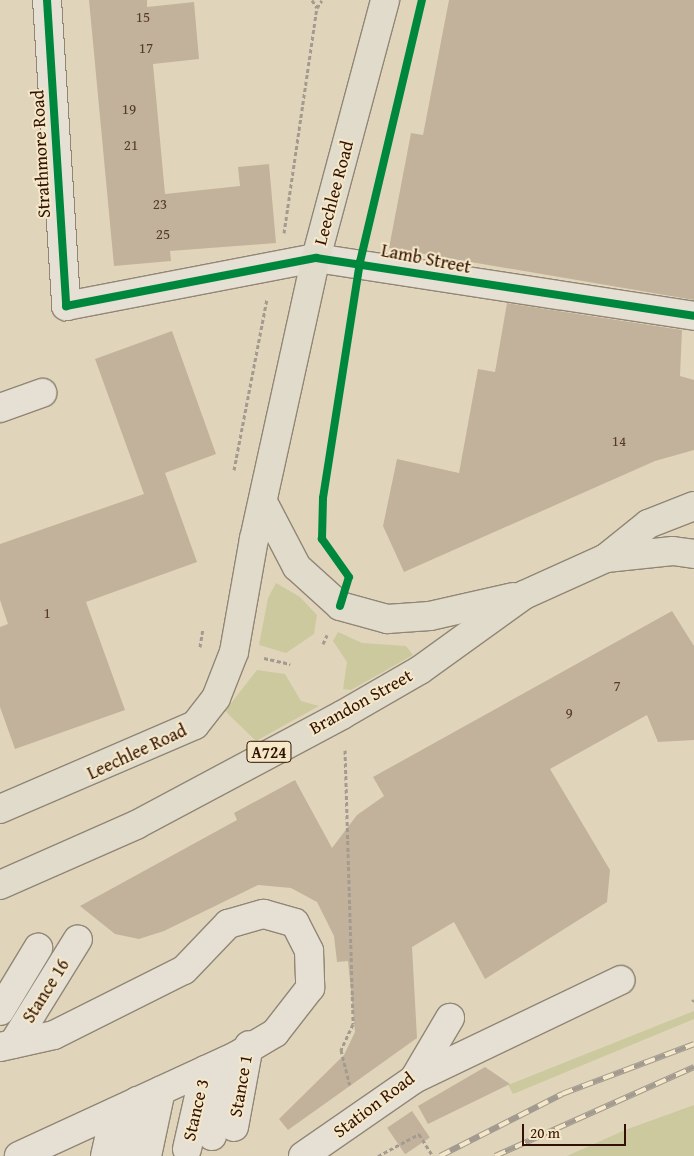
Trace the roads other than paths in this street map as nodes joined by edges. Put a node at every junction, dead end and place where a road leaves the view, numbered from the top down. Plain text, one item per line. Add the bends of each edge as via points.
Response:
1 (47, 0) edge
2 (385, 0) edge
3 (316, 258) junction
4 (66, 306) joint
5 (682, 311) edge
6 (42, 393) dead end
7 (0, 408) edge
8 (264, 504) junction
9 (694, 506) edge
10 (694, 554) edge
11 (606, 558) junction
12 (524, 595) junction
13 (0, 809) edge
14 (0, 885) edge
15 (78, 938) dead end
16 (38, 948) dead end
17 (622, 980) dead end
18 (0, 1011) edge
19 (450, 1018) dead end
20 (249, 1045) junction
21 (7, 1046) edge
22 (194, 1075) junction
23 (414, 1079) junction
24 (115, 1111) junction
25 (42, 1151) edge
26 (178, 1153) edge
27 (86, 1156) edge
28 (105, 1156) edge
29 (126, 1156) edge
30 (147, 1156) edge
31 (303, 1156) edge

1 - 4 street, Strathmore Road
2 - 3 main road, Leechlee Road
3 - 4 street, Lamb Street
3 - 5 street, Lamb Street
3 - 8 main road, Leechlee Road
6 - 7 street
8 - 12 main road via 297,567 340,606 387,619 430,616
8 - 13 main road, Leechlee Road via 234,652 216,698 195,725
9 - 11 main road, Brandon Street / A724 via 648,524
10 - 11 main road, Brandon Street via 673,551
11 - 12 main road, Brandon Street / A724
12 - 14 main road, Brandon Street / A724 via 420,670 342,715 136,825
15 - 21 street, Stance 16
16 - 18 street
17 - 23 street
19 - 23 street, Station Road
20 - 21 street via 275,1033 310,988 309,951 295,923 264,914 228,924 184,970 54,1035
20 - 22 street
20 - 22 street, Stance 1 via 223,1131
22 - 24 street
22 - 26 street, Stance 3
22 - 30 street
23 - 31 street, Station Road
24 - 25 street
24 - 27 street
24 - 28 street
24 - 29 street

